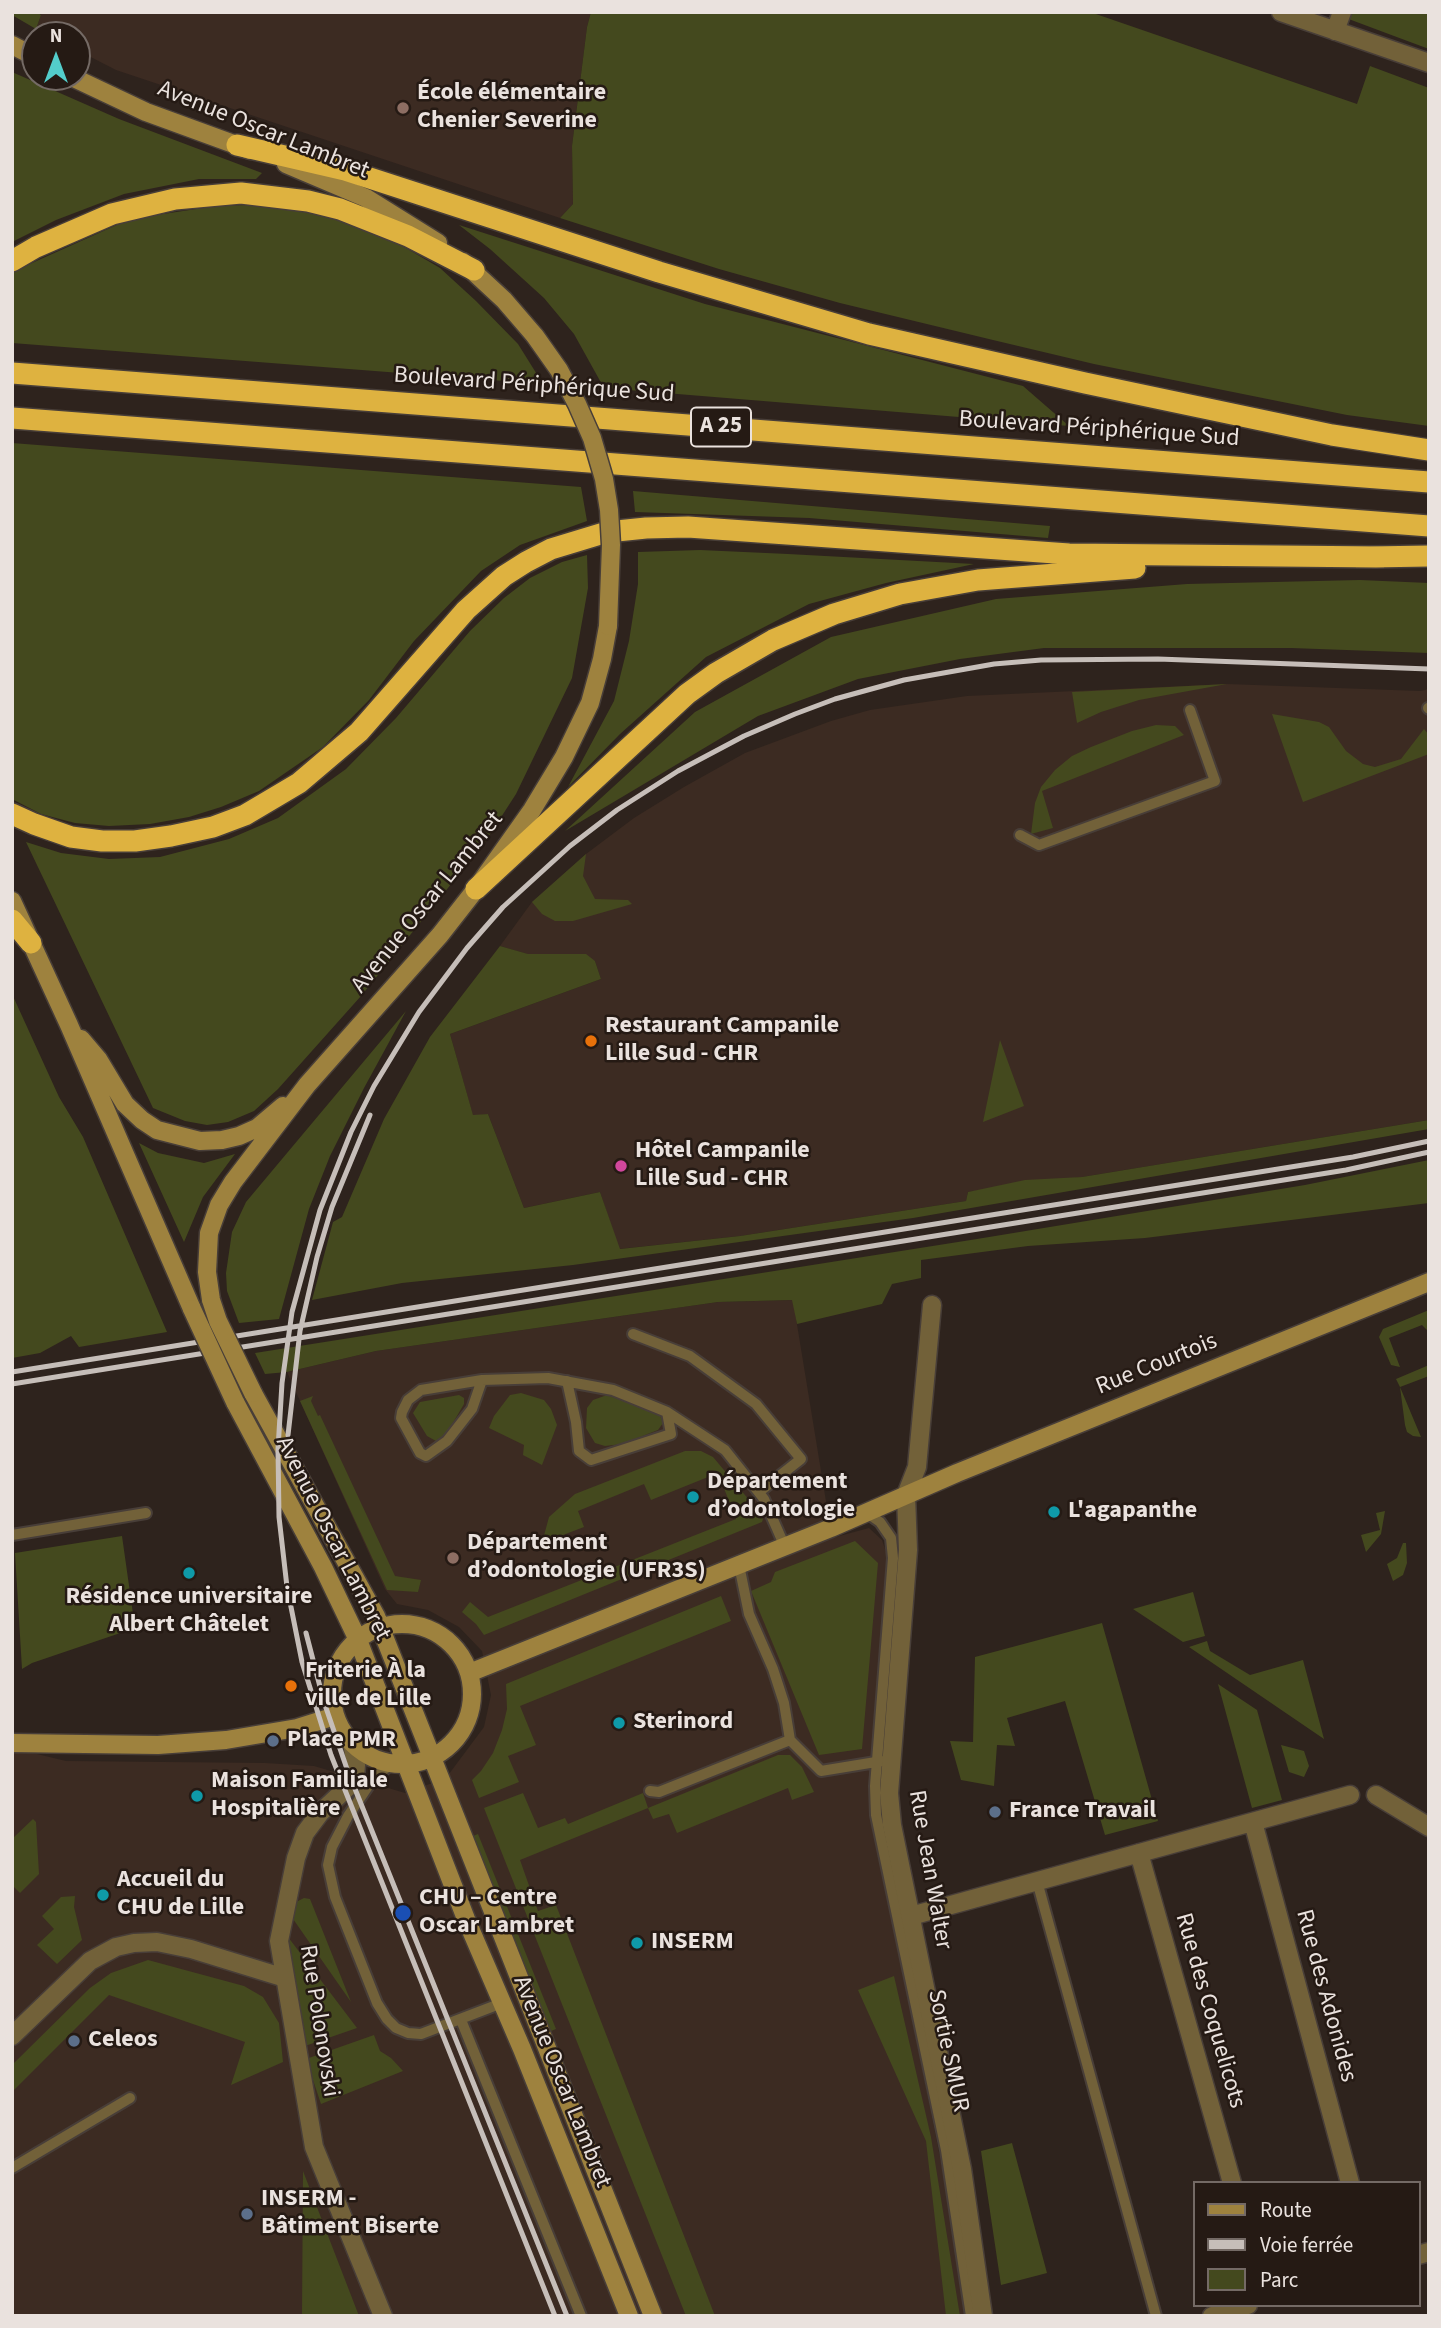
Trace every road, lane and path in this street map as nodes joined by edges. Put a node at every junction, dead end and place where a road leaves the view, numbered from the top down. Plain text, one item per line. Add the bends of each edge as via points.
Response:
1 (1281, 12) edge
2 (1342, 12) edge
3 (1335, 31) junction
4 (1429, 63) edge
5 (91, 86) edge
6 (237, 145) junction
7 (12, 261) edge
8 (474, 270) junction
9 (12, 373) edge
10 (12, 418) edge
11 (1429, 450) edge
12 (1429, 482) edge
13 (1429, 526) edge
14 (1429, 556) edge
15 (1382, 557) junction
16 (1190, 710) dead end
17 (12, 814) edge
18 (1020, 835) dead end
19 (477, 889) junction
20 (12, 901) edge
21 (12, 920) edge
22 (31, 943) junction
23 (69, 1025) junction
24 (307, 1085) junction
25 (1429, 1282) edge
26 (932, 1305) dead end
27 (633, 1334) dead end
28 (482, 1380) junction
29 (567, 1381) junction
30 (667, 1412) junction
31 (759, 1492) junction
32 (905, 1495) junction
33 (146, 1513) dead end
34 (867, 1513) junction
35 (12, 1535) edge
36 (785, 1547) junction
37 (739, 1565) junction
38 (381, 1627) junction
39 (358, 1640) junction
40 (469, 1673) junction
41 (335, 1716) junction
42 (790, 1740) junction
43 (352, 1743) junction
44 (12, 1744) edge
45 (432, 1758) junction
46 (884, 1761) junction
47 (399, 1764) junction
48 (650, 1791) dead end
49 (1350, 1795) dead end
50 (1376, 1795) dead end
51 (1254, 1822) junction
52 (1429, 1827) edge
53 (1139, 1853) junction
54 (1037, 1881) junction
55 (911, 1916) junction
56 (285, 1978) junction
57 (502, 2003) junction
58 (461, 2020) junction
59 (12, 2036) edge
60 (130, 2098) dead end
61 (12, 2168) edge
62 (1231, 2181) edge
63 (1349, 2181) edge
64 (1241, 2307) edge
65 (383, 2316) edge
66 (580, 2316) edge
67 (629, 2316) edge
68 (653, 2316) edge
69 (971, 2316) edge
70 (983, 2316) edge
71 (1156, 2316) edge
72 (1212, 2316) edge

1 - 3 street
2 - 3 street
3 - 4 street
5 - 6 main road, Avenue Oscar Lambret via 146,112
6 - 8 main road, Avenue Oscar Lambret via 366,198
6 - 11 highway via 345,170 659,272 869,334 1318,432
7 - 8 highway via 112,214 174,198 241,193 340,209 408,236
8 - 19 main road, Avenue Oscar Lambret, bridge via 535,336 577,404 604,479 611,545 608,626 590,703 532,810
9 - 12 highway, Boulevard Périphérique Sud / A 25
10 - 13 highway, A 25
14 - 15 highway
15 - 17 highway via 1069,554 688,527 607,532 551,549 504,576 466,610 351,739 299,783 245,815 171,836 102,841 71,836
15 - 19 highway via 978,580 900,594 834,614 773,640 687,694
16 - 18 lane via 1215,781 1039,845
19 - 24 main road, Avenue Oscar Lambret
20 - 22 main road, Avenue Oscar Lambret
21 - 22 highway
22 - 23 main road, Avenue Oscar Lambret
23 - 24 main road, Avenue Oscar Lambret via 98,1059 125,1104 157,1130 182,1138 200,1141 239,1136 257,1128
23 - 39 main road, Avenue Oscar Lambret, bridge via 235,1402
24 - 38 main road, Avenue Oscar Lambret, bridge via 219,1205 206,1254 211,1300 253,1393
25 - 32 main road, Rue Courtois
26 - 32 street, Rue Jean Walter via 917,1467
27 - 31 lane via 690,1356 756,1404 801,1459
28 - 28 lane via 472,1409 447,1441 426,1456 421,1453 401,1418 408,1400 421,1390
28 - 29 lane
29 - 30 lane via 613,1390
29 - 30 lane via 579,1451 591,1460 671,1434
30 - 31 lane via 725,1450
31 - 36 lane
32 - 34 main road, Rue Courtois
32 - 46 street, Rue Jean Walter via 908,1550
33 - 35 lane
34 - 36 main road, Rue Courtois
34 - 46 lane, Sortie SMUR via 891,1538 893,1558
36 - 37 main road, Rue Courtois
37 - 40 main road, Rue Courtois
37 - 42 lane via 749,1614 784,1703
38 - 39 main road
38 - 40 main road via 411,1624 439,1634 461,1655
38 - 45 main road, Avenue Oscar Lambret
39 - 41 main road via 335,1674
39 - 47 main road, Avenue Oscar Lambret
40 - 45 main road via 473,1693 467,1723 449,1747
41 - 43 main road
41 - 44 main road via 297,1728 226,1740 158,1745
42 - 46 lane via 821,1771
42 - 48 lane via 659,1792
43 - 47 main road via 374,1759
43 - 56 street, Rue Polonovski via 353,1781 309,1826 299,1849 281,1922
45 - 47 main road
45 - 68 main road, Avenue Oscar Lambret
46 - 55 street, Rue Jean Walter
46 - 69 lane, Sortie SMUR via 874,1800 876,1815 946,2150
47 - 57 main road, Avenue Oscar Lambret
47 - 58 lane via 373,1779 339,1832 329,1855 330,1882 387,2019 396,2028 421,2034
49 - 51 street
50 - 52 street
51 - 53 street
51 - 63 street, Rue des Adonides
53 - 54 street
53 - 62 street, Rue des Coquelicots
54 - 55 street
54 - 71 lane
55 - 70 street, Rue Jean Walter via 961,2169
56 - 59 street via 191,1949 134,1943 90,1961
56 - 65 street, Rue Polonovski via 314,2147
57 - 58 lane
57 - 67 main road, Avenue Oscar Lambret
58 - 66 lane
60 - 61 lane
64 - 72 street

